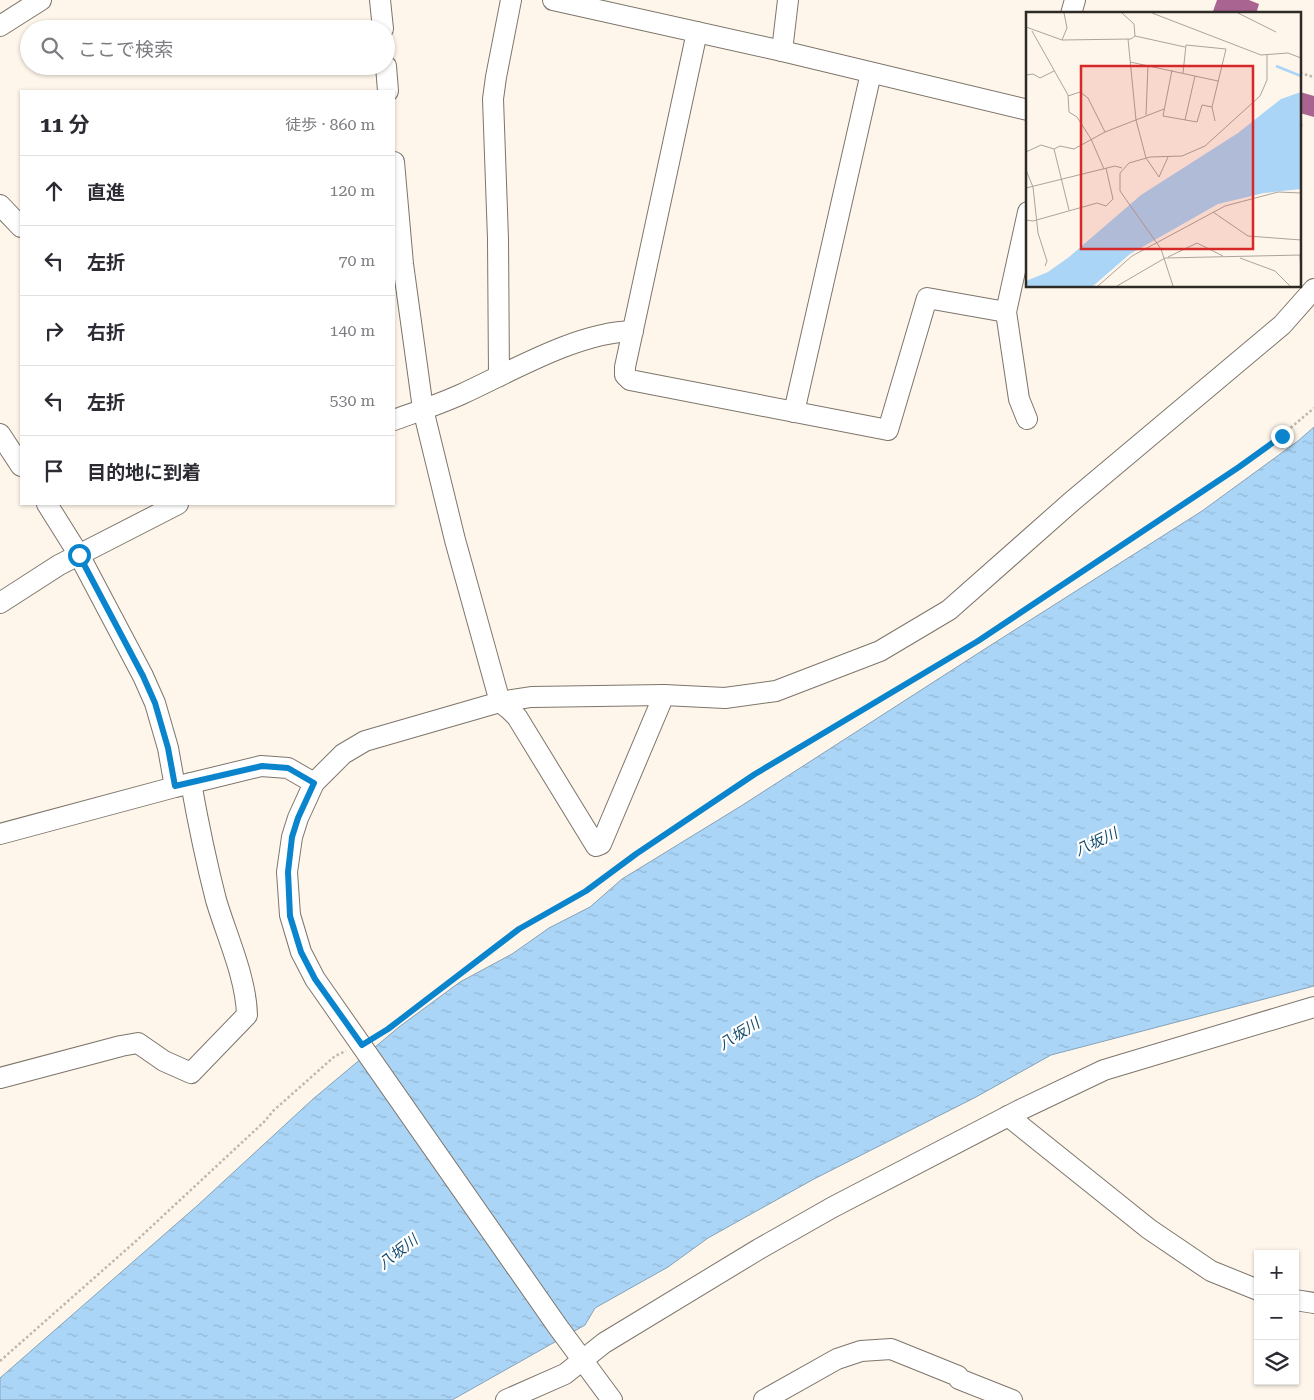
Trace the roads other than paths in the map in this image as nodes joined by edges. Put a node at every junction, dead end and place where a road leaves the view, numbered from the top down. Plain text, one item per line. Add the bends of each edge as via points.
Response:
1 (41, 0) edge
2 (380, 0) edge
3 (511, 0) edge
4 (553, 0) edge
5 (788, 0) edge
6 (382, 20) edge
7 (0, 26) edge
8 (697, 32) junction
9 (782, 51) junction
10 (871, 74) junction
11 (387, 75) edge
12 (388, 90) edge
13 (1026, 110) edge
14 (395, 173) edge
15 (0, 205) edge
16 (1026, 221) edge
17 (20, 226) edge
18 (1314, 289) edge
19 (1006, 312) junction
20 (633, 331) junction
21 (499, 376) junction
22 (423, 409) junction
23 (794, 412) junction
24 (1027, 419) dead end
25 (395, 420) edge
26 (0, 434) edge
27 (20, 464) edge
28 (48, 505) edge
29 (176, 505) edge
30 (79, 555) junction
31 (0, 603) edge
32 (664, 695) junction
33 (500, 702) junction
34 (314, 783) junction
35 (183, 785) junction
36 (0, 834) edge
37 (1314, 1006) edge
38 (0, 1078) edge
39 (1008, 1116) junction
40 (1254, 1288) edge
41 (1299, 1301) edge
42 (1314, 1303) edge
43 (582, 1360) junction
44 (506, 1400) edge
45 (612, 1400) edge
46 (764, 1400) edge
47 (1012, 1400) edge

1 - 7 street
2 - 6 street
3 - 21 street via 493,99
4 - 8 street
5 - 9 street
8 - 9 street
8 - 20 street
9 - 10 street
10 - 13 street
10 - 23 street
11 - 12 street
14 - 22 street via 403,264
15 - 17 street
16 - 19 street
18 - 32 street via 1282,325 1070,503 949,610 880,651 776,691 725,698
19 - 23 street via 926,298 888,430
19 - 24 street via 1020,399
20 - 21 street via 618,331 575,343
20 - 23 street via 625,367 625,375 630,380
21 - 22 street
22 - 25 street
22 - 33 street
26 - 27 street
28 - 30 street
29 - 30 street
30 - 31 street
30 - 35 street via 143,676
32 - 33 street via 530,696
32 - 33 street via 601,844 596,846 517,717
33 - 34 street via 365,741 343,754
34 - 35 street via 288,768 262,766
34 - 43 street via 292,837 288,872 290,916 301,952 315,979
35 - 36 street
35 - 38 street via 199,824 216,899 247,998 247,1015 191,1073 164,1061 138,1043
37 - 39 street via 1104,1070
39 - 40 street via 1148,1229 1212,1271
39 - 43 street via 759,1249 604,1343
41 - 42 street
43 - 44 street via 565,1374
43 - 45 street
46 - 47 street via 837,1359 861,1351 891,1350

